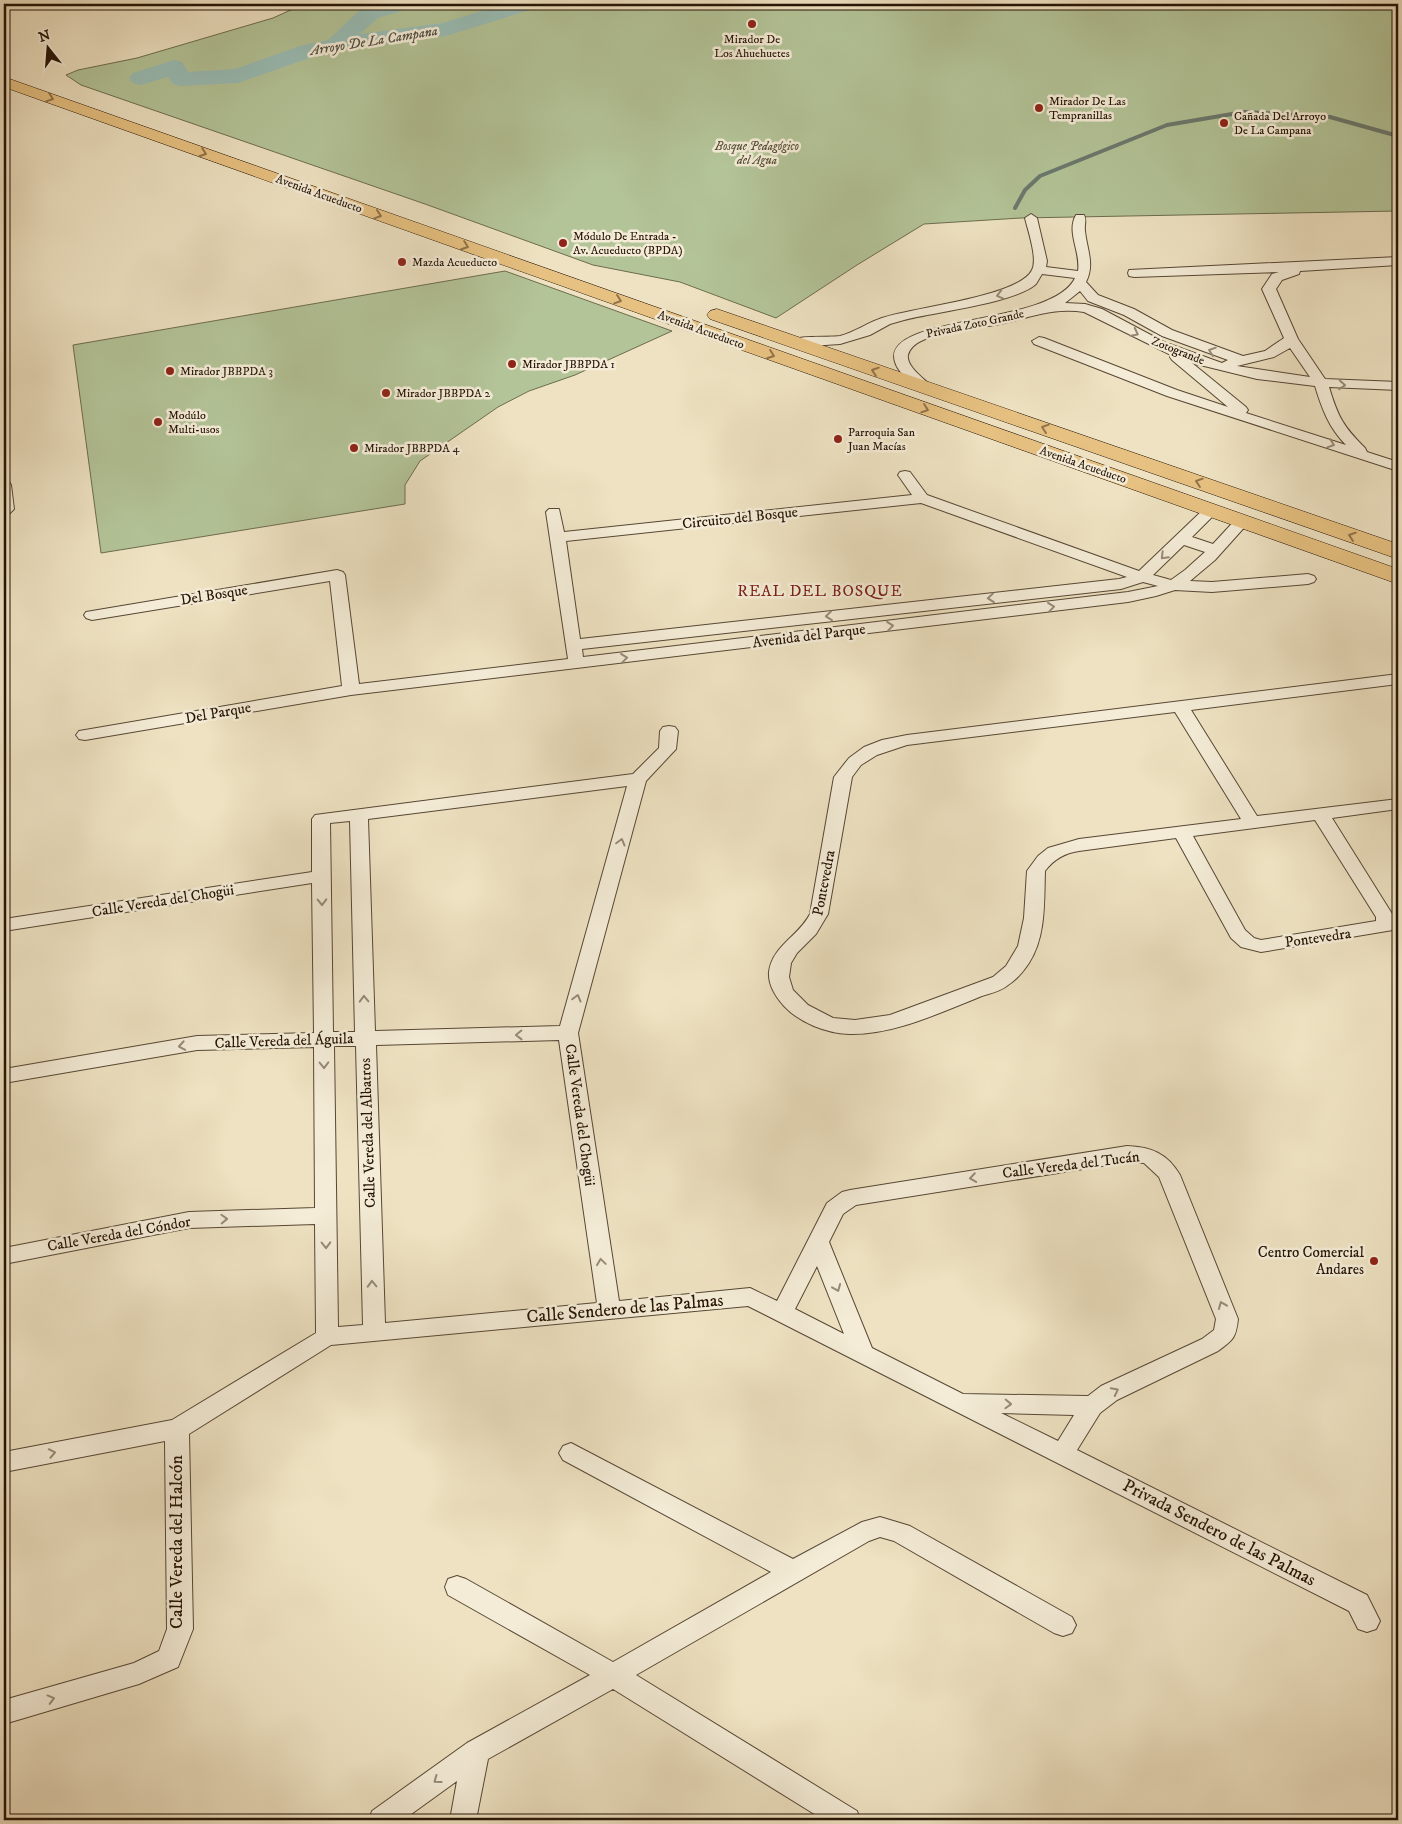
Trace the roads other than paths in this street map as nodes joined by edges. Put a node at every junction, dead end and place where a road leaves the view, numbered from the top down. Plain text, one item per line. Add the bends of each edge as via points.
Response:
1 (4, 67) edge
2 (4, 82) edge
3 (329, 180) dead end
4 (1032, 218) dead end
5 (1080, 218) dead end
6 (443, 219) dead end
7 (419, 230) junction
8 (521, 246) dead end
9 (1398, 261) edge
10 (1312, 266) junction
11 (1039, 270) junction
12 (1215, 271) junction
13 (1134, 273) dead end
14 (1081, 279) junction
15 (1269, 289) junction
16 (1040, 309) junction
17 (1108, 310) junction
18 (1291, 339) junction
19 (1039, 341) dead end
20 (796, 343) junction
21 (1170, 350) junction
22 (1244, 360) junction
23 (1221, 367) junction
24 (1398, 376) edge
25 (1317, 377) junction
26 (1202, 379) junction
27 (1398, 386) edge
28 (925, 388) junction
29 (1172, 393) junction
30 (1330, 413) junction
31 (1252, 418) junction
32 (1284, 428) junction
33 (1372, 458) junction
34 (1398, 467) edge
35 (905, 475) dead end
36 (4, 485) edge
37 (920, 494) junction
38 (1211, 510) junction
39 (4, 511) edge
40 (554, 512) dead end
41 (1242, 522) junction
42 (558, 537) junction
43 (1181, 539) junction
44 (1215, 550) junction
45 (1398, 552) edge
46 (1142, 577) junction
47 (1398, 577) edge
48 (1308, 579) dead end
49 (1174, 585) junction
50 (92, 615) dead end
51 (574, 645) junction
52 (576, 664) junction
53 (1398, 679) edge
54 (351, 690) junction
55 (1180, 706) junction
56 (669, 731) dead end
57 (85, 735) dead end
58 (638, 779) junction
59 (1398, 804) edge
60 (359, 814) junction
61 (1320, 814) junction
62 (1252, 822) junction
63 (1182, 832) junction
64 (322, 876) junction
65 (4, 925) edge
66 (568, 1033) junction
67 (365, 1038) junction
68 (324, 1040) junction
69 (4, 1076) edge
70 (326, 1216) junction
71 (818, 1243) junction
72 (4, 1256) edge
73 (609, 1310) junction
74 (782, 1313) junction
75 (374, 1332) junction
76 (327, 1337) junction
77 (863, 1354) junction
78 (960, 1402) junction
79 (1092, 1406) junction
80 (177, 1430) junction
81 (571, 1452) dead end
82 (1062, 1454) junction
83 (4, 1462) edge
84 (792, 1571) junction
85 (457, 1588) dead end
86 (1367, 1620) dead end
87 (1063, 1625) dead end
88 (613, 1675) junction
89 (4, 1712) edge
90 (476, 1752) junction
91 (382, 1820) edge
92 (462, 1820) edge
93 (847, 1820) edge

1 - 3 main road, Avenida Acueducto
2 -> 7 main road, Avenida Acueducto
4 - 11 street via 1039,251
5 - 14 street via 1077,224 1086,262
6 - 7 main road
7 -> 38 main road, Avenida Acueducto
8 - 20 main road, Avenida Acueducto
9 - 10 street
10 - 12 street
10 - 15 street via 1277,277
11 - 14 street
11 -> 20 street via 1031,281 1001,296 885,321 840,340
12 - 13 street
12 - 15 street via 1252,277
14 - 16 street via 1061,299
14 - 17 street, Zotogrande via 1093,298
15 - 18 street
16 - 17 street, Zotogrande via 1073,306
16 - 28 street, Privada Zoto Grande via 934,332 911,341 901,355 902,363
17 -> 21 street, Zotogrande
22 -> 17 street, Zotogrande via 1166,334 1129,312
18 - 22 street via 1278,351
18 - 25 street
19 - 29 street
28 -> 20 main road, Avenida Acueducto
21 - 23 street, Zotogrande
21 - 26 street
22 - 23 street
22 - 25 street, Zotogrande
23 - 25 street, Zotogrande via 1250,374
23 - 26 street
24 - 25 street, Zotogrande
25 -> 27 street, Zotogrande
25 - 30 street
26 - 29 street via 1202,388
26 - 31 street
45 -> 28 main road, Avenida Acueducto
29 - 31 street
30 - 32 street via 1328,420 1321,425
30 - 33 street via 1340,431
31 - 32 street
32 -> 33 street
33 - 34 street
35 - 37 street
36 - 39 street
37 - 42 street, Circuito del Bosque
37 - 46 street, Circuito del Bosque
38 - 41 main road, Avenida Acueducto
38 - 43 street, Avenida del Parque
40 - 42 street
41 - 44 street, Avenida del Parque
41 - 47 main road, Avenida Acueducto
42 - 51 street
43 - 44 street
43 -> 46 street, Avenida del Parque
44 - 49 street, Avenida del Parque
46 - 49 street, Circuito del Bosque
46 -> 51 street, Avenida del Parque via 1121,584
48 - 49 street via 1212,587
52 -> 49 street, Avenida del Parque via 1128,597
50 - 54 street, Del Bosque via 336,575
51 - 52 street
52 - 54 street, Avenida del Parque
53 - 55 street, Pontevedra
54 - 57 street, Del Parque
55 - 62 street
55 - 63 street, Pontevedra via 907,740 884,745 860,757 849,766 843,777 816,924 786,953 781,963 779,973 784,993 801,1011 817,1019 853,1027 896,1020 1000,982 1012,974 1028,951 1036,871 1045,858 1065,847 1079,844
56 - 58 street, Calle Vereda del Chogüi via 667,749
58 - 60 street
66 -> 58 street, Calle Vereda del Chogüi
59 - 61 street, Pontevedra
60 - 64 street via 321,819
67 -> 60 street, Calle Vereda del Albatros
61 - 62 street, Pontevedra
61 - 63 street, Pontevedra via 1385,917 1386,926 1261,946 1248,943 1238,934
62 - 63 street, Pontevedra
64 - 65 street, Calle Vereda del Chogüi
64 -> 68 street
66 -> 67 street, Calle Vereda del Águila
73 -> 66 street, Calle Vereda del Chogüi
67 - 68 street, Calle Vereda del Águila
75 -> 67 street, Calle Vereda del Albatros
68 -> 69 street, Calle Vereda del Águila via 197,1043
68 -> 70 street
72 -> 70 street, Calle Vereda del Cóndor via 189,1220
70 -> 76 street
71 - 74 street, Calle Vereda del Tucán
71 -> 77 street
79 -> 71 street, Calle Vereda del Tucán via 1109,1394 1210,1345 1225,1334 1227,1318 1169,1175 1161,1163 1146,1154 1127,1154 850,1198 835,1209
73 - 74 street, Calle Sendero de las Palmas via 750,1297
73 - 75 street, Calle Sendero de las Palmas
74 - 77 street, Calle Sendero de las Palmas
75 - 76 street, Calle Sendero de las Palmas
76 - 80 street, Calle Sendero de las Palmas
77 - 78 street, Calle Sendero de las Palmas
78 -> 79 street
78 - 82 street, Calle Sendero de las Palmas
79 - 82 street, Calle Vereda del Tucán
83 -> 80 street
89 -> 80 street, Calle Vereda del Halcón via 139,1673 169,1659 180,1629
81 - 84 street
82 - 86 street, Privada Sendero de las Palmas via 1358,1603
84 - 87 street via 862,1532 880,1527 901,1533
84 - 88 street
85 - 88 street
88 - 90 street
88 - 93 street
90 -> 91 street
90 - 92 street

